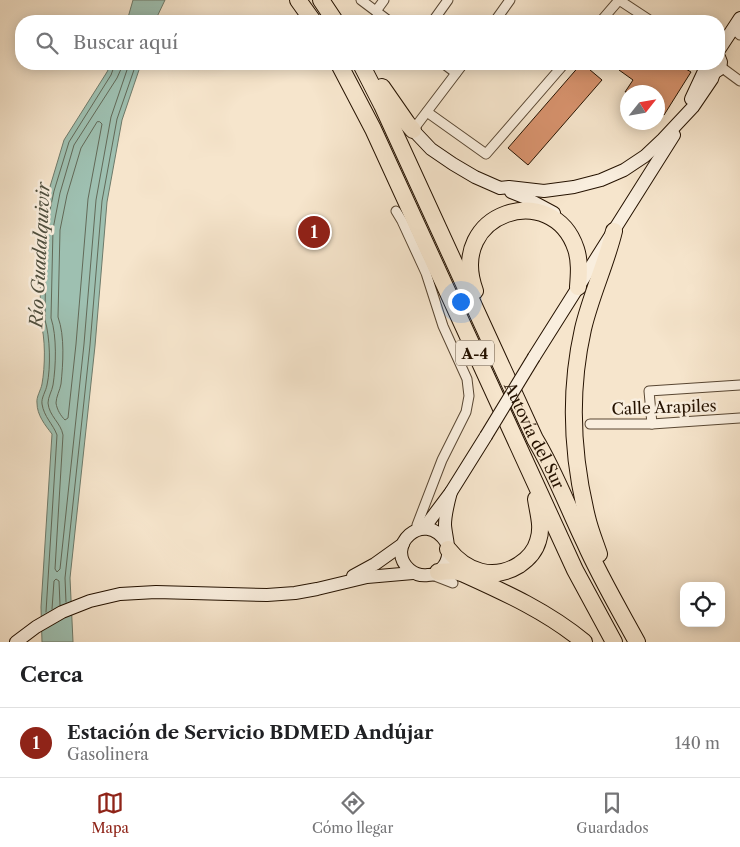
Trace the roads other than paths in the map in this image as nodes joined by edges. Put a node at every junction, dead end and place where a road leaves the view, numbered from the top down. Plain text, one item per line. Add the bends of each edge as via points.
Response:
1 (298, 0) edge
2 (321, 0) edge
3 (361, 0) edge
4 (384, 0) edge
5 (448, 0) edge
6 (510, 0) edge
7 (619, 0) edge
8 (376, 12) junction
9 (309, 15) edge
10 (331, 15) edge
11 (380, 15) edge
12 (437, 15) edge
13 (499, 15) edge
14 (606, 15) edge
15 (642, 15) edge
16 (740, 18) edge
17 (739, 33) edge
18 (725, 44) edge
19 (725, 50) edge
20 (341, 70) edge
21 (366, 70) edge
22 (368, 70) edge
23 (452, 70) edge
24 (458, 70) edge
25 (559, 70) edge
26 (710, 70) edge
27 (724, 70) edge
28 (456, 73) junction
29 (740, 81) edge
30 (427, 112) junction
31 (686, 114) junction
32 (414, 130) junction
33 (500, 188) junction
34 (396, 211) dead end
35 (614, 231) junction
36 (582, 281) junction
37 (740, 384) edge
38 (740, 418) edge
39 (590, 424) dead end
40 (652, 424) junction
41 (544, 454) junction
42 (532, 477) junction
43 (451, 492) junction
44 (420, 529) junction
45 (403, 544) junction
46 (447, 545) junction
47 (440, 571) junction
48 (413, 573) junction
49 (339, 583) junction
50 (608, 590) junction
51 (16, 642) edge
52 (584, 642) edge
53 (614, 642) edge
54 (637, 642) edge

1 - 9 highway
2 - 10 highway
3 - 8 street
4 - 8 street
5 - 12 street
6 - 13 street
7 - 14 street
7 - 15 street
8 - 11 street
16 - 18 street
17 - 19 street
20 - 42 highway, Autovía del Sur / A-4 via 374,129
21 - 41 highway, Autovía del Sur / A-4
22 - 32 highway
23 - 28 street
24 - 28 street
25 - 30 street via 486,154
26 - 31 street via 688,105
27 - 29 street
28 - 30 street
30 - 32 street
31 - 33 street via 645,156 601,180 544,191
31 - 35 street
32 - 33 street via 431,149 453,164
33 - 36 street via 556,214 567,224 582,252
34 - 44 street via 426,273 443,326 467,379 469,396 466,412 442,460 417,526
35 - 36 street
35 - 50 highway via 583,329 576,365 574,404 580,481
36 - 41 highway via 571,237 561,224 537,212 514,211 491,222 481,231 471,256 473,284 540,436
36 - 43 street, bridge
37 - 40 street via 649,391
38 - 40 street, Calle Arapiles
39 - 40 street, Calle Arapiles
41 - 50 highway, Autovía del Sur / A-4
42 - 46 highway via 540,531 538,542 525,561 505,572 482,572 462,564
42 - 53 highway, Autovía del Sur / A-4 via 575,570
43 - 44 street
43 - 46 street via 445,524
44 - 45 street via 411,533
44 - 46 street via 437,532
45 - 48 street via 404,563
45 - 49 street via 376,564
46 - 47 street via 449,555
47 - 48 street via 426,576
47 - 52 highway via 464,574 521,600
48 - 49 street
49 - 51 street via 295,593 267,595 137,593 105,597 62,612
50 - 54 highway, Autovía del Sur / A-4

